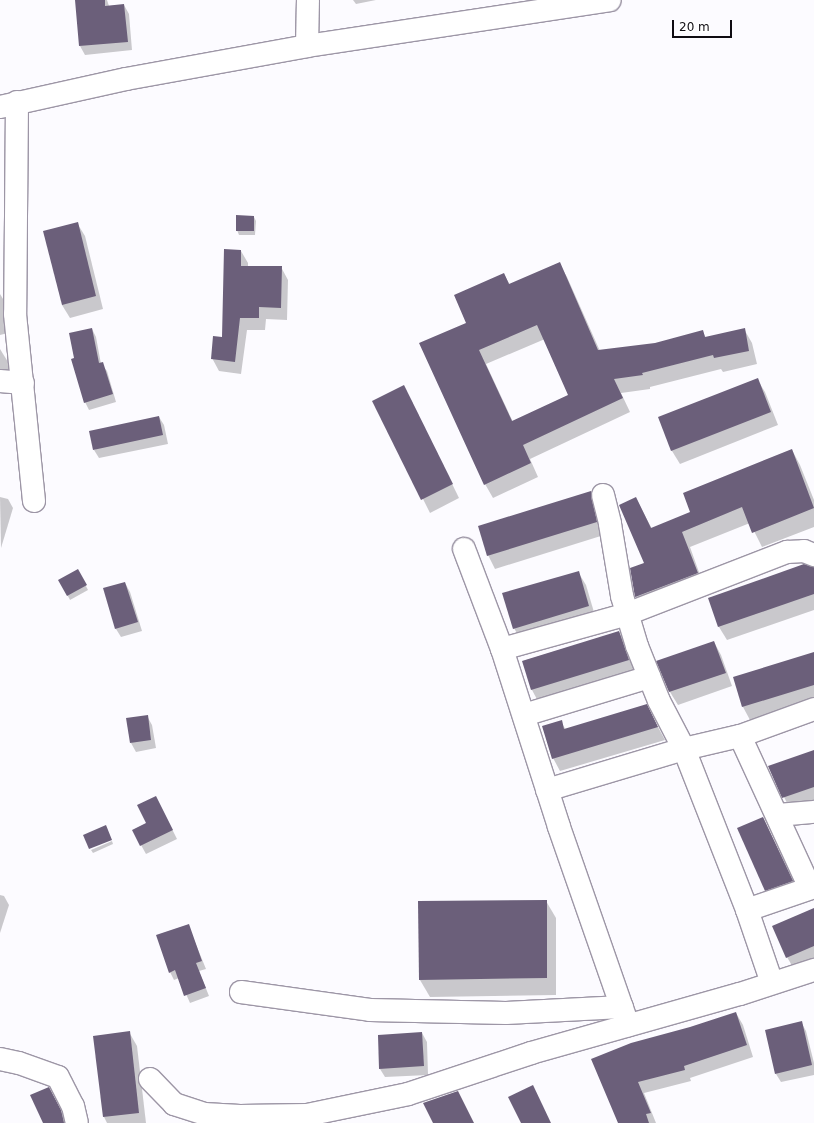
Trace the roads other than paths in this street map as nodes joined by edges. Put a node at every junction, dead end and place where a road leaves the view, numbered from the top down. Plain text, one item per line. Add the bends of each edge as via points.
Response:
1 (308, 0) edge
2 (610, 0) edge
3 (489, 9) edge
4 (307, 46) junction
5 (8, 105) edge
6 (0, 381) edge
7 (23, 383) junction
8 (603, 495) dead end
9 (34, 501) dead end
10 (464, 549) dead end
11 (814, 555) edge
12 (627, 614) junction
13 (502, 649) junction
14 (649, 677) junction
15 (814, 709) edge
16 (524, 715) junction
17 (740, 736) junction
18 (684, 749) junction
19 (547, 790) junction
20 (814, 812) edge
21 (778, 815) junction
22 (812, 888) edge
23 (747, 910) junction
24 (814, 970) edge
25 (772, 983) junction
26 (241, 992) dead end
27 (625, 1016) junction
28 (0, 1059) edge
29 (150, 1079) dead end
30 (77, 1123) edge

1 - 4 street
2 - 3 street
3 - 4 street
4 - 5 street via 126,79
5 - 7 street via 15,314
6 - 7 street
7 - 9 street
8 - 12 street
10 - 13 street
11 - 12 street via 804,550 787,552
12 - 13 street
12 - 14 street
13 - 16 street
14 - 16 street
14 - 18 street
15 - 17 street
16 - 19 street
17 - 18 street
17 - 21 street
18 - 19 street
18 - 23 street
19 - 27 street
20 - 21 street
21 - 22 street
22 - 23 street
23 - 25 street
24 - 25 street
25 - 27 street
26 - 27 street via 370,1010
27 - 29 street via 531,1053 408,1094 307,1115 204,1114 174,1104
28 - 30 street via 19,1062 58,1077 70,1100

